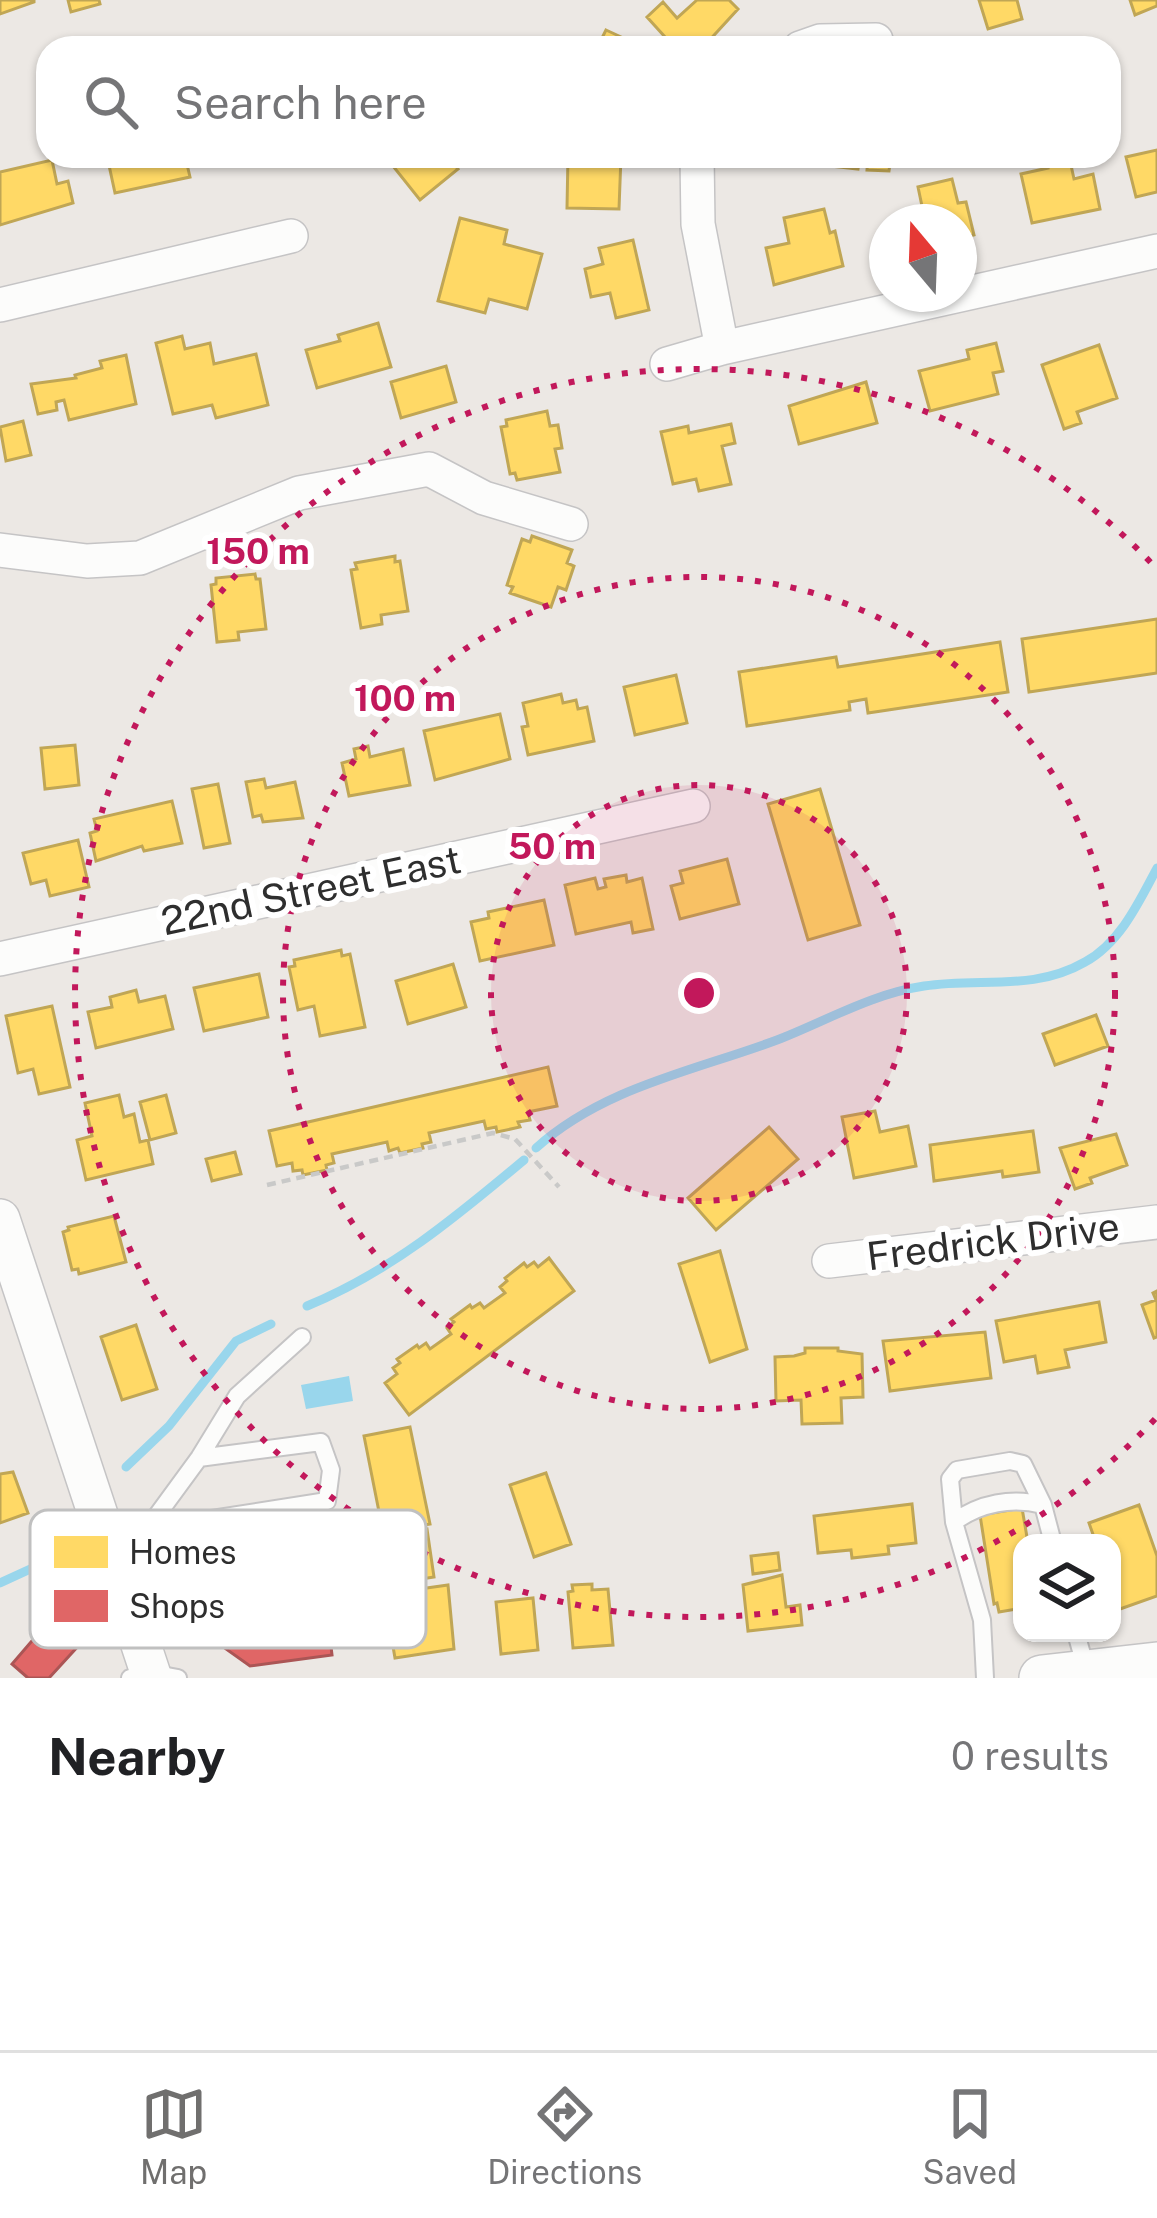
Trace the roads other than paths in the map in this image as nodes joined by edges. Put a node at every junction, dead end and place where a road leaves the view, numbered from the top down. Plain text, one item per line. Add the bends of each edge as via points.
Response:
1 (697, 168) edge
2 (291, 236) dead end
3 (1157, 250) edge
4 (0, 305) edge
5 (722, 348) junction
6 (667, 364) dead end
7 (572, 524) dead end
8 (0, 550) edge
9 (693, 806) dead end
10 (0, 959) edge
11 (0, 1220) edge
12 (1157, 1222) edge
13 (829, 1262) dead end
14 (302, 1337) dead end
15 (200, 1459) junction
16 (1043, 1505) junction
17 (97, 1510) edge
18 (161, 1510) edge
19 (269, 1510) edge
20 (954, 1522) junction
21 (1051, 1534) edge
22 (143, 1648) edge
23 (1082, 1653) edge
24 (1157, 1666) edge
25 (153, 1677) edge
26 (985, 1678) edge
27 (1042, 1678) edge

1 - 5 street via 698,224
2 - 4 street
3 - 5 street
5 - 6 street
7 - 8 street via 484,498 429,469 299,493 140,558 87,561
9 - 10 street, 22nd Street East
11 - 17 street
12 - 13 street, Fredrick Drive
14 - 15 lane via 237,1396
15 - 18 lane
15 - 19 lane via 321,1442 331,1470 327,1501
16 - 20 lane via 980,1507
16 - 20 lane via 1023,1464 957,1470 950,1480
16 - 21 lane
20 - 26 lane via 978,1594
22 - 25 street
23 - 24 main road
23 - 27 main road

